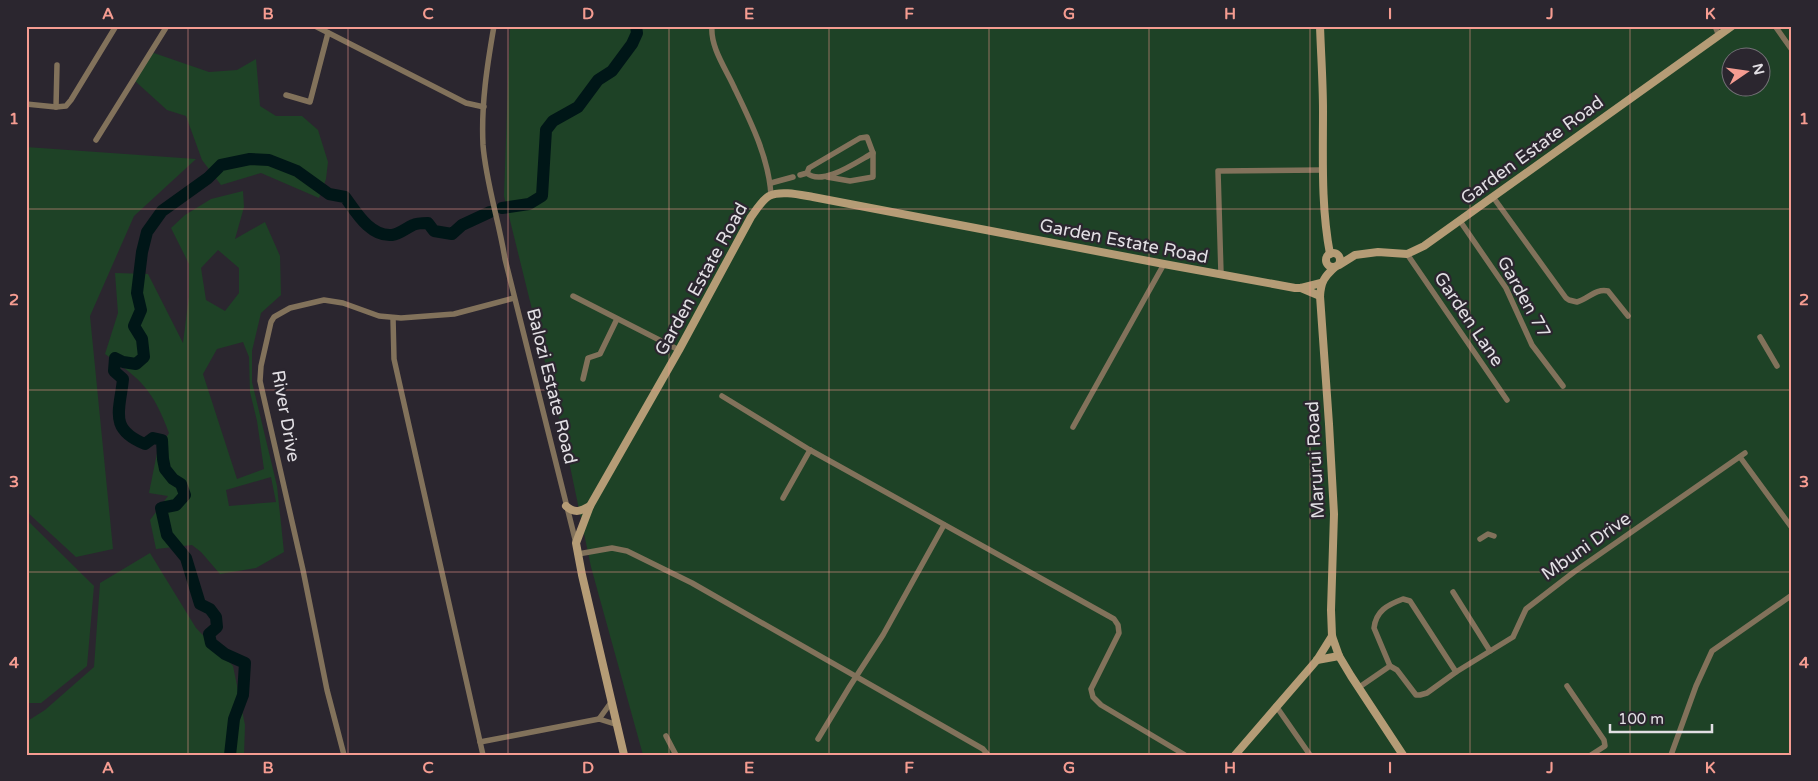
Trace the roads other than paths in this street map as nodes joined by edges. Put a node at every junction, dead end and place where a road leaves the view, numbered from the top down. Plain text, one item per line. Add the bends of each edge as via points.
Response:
1 (111, 26) edge
2 (167, 26) edge
3 (315, 26) edge
4 (494, 26) edge
5 (712, 26) edge
6 (1320, 26) edge
7 (1715, 26) edge
8 (1732, 26) edge
9 (1775, 26) edge
10 (116, 27) edge
11 (328, 33) junction
12 (1719, 36) junction
13 (1792, 50) edge
14 (57, 65) dead end
15 (286, 95) dead end
16 (26, 104) edge
17 (56, 107) junction
18 (484, 108) junction
19 (96, 140) dead end
20 (873, 153) junction
21 (1322, 170) junction
22 (807, 172) junction
23 (826, 177) junction
24 (770, 183) junction
25 (771, 195) junction
26 (1493, 197) junction
27 (1460, 221) junction
28 (1355, 254) junction
29 (1407, 254) junction
30 (1330, 256) junction
31 (1164, 264) junction
32 (1337, 266) junction
33 (1221, 274) junction
34 (1322, 280) junction
35 (1301, 288) junction
36 (573, 296) dead end
37 (1320, 296) junction
38 (514, 298) junction
39 (1628, 316) dead end
40 (393, 318) junction
41 (617, 319) junction
42 (1760, 337) dead end
43 (679, 350) junction
44 (1777, 366) dead end
45 (583, 379) dead end
46 (1563, 386) dead end
47 (722, 396) dead end
48 (1506, 400) dead end
49 (1073, 427) dead end
50 (810, 450) junction
51 (1745, 453) dead end
52 (1740, 457) junction
53 (783, 498) dead end
54 (566, 506) junction
55 (590, 506) junction
56 (944, 525) junction
57 (1792, 528) edge
58 (1494, 536) dead end
59 (1480, 539) dead end
60 (576, 543) junction
61 (578, 554) junction
62 (1453, 592) dead end
63 (1792, 596) edge
64 (1332, 636) junction
65 (1490, 651) junction
66 (1339, 656) junction
67 (1317, 660) junction
68 (1390, 666) junction
69 (1456, 672) junction
70 (857, 677) junction
71 (1567, 686) dead end
72 (1358, 688) junction
73 (612, 701) junction
74 (1276, 706) junction
75 (598, 719) junction
76 (618, 725) junction
77 (666, 736) dead end
78 (818, 739) dead end
79 (480, 742) junction
80 (344, 755) edge
81 (483, 755) edge
82 (624, 755) edge
83 (676, 755) edge
84 (988, 755) edge
85 (1184, 755) edge
86 (1234, 755) edge
87 (1310, 755) edge
88 (1402, 755) edge
89 (1591, 755) edge
90 (1672, 755) edge

1 - 10 street
2 - 19 street
3 - 11 street
4 - 18 street, Balozi Estate Road
5 - 24 street via 716,47 766,163
6 - 21 street
7 - 12 street
8 - 12 street, Garden Estate Road
9 - 13 street
10 - 17 street via 71,100 66,106
11 - 15 street via 310,102
11 - 18 street via 466,103
12 - 26 street, Garden Estate Road
14 - 17 street
16 - 17 street
18 - 38 street, Balozi Estate Road via 483,147
20 - 22 street via 867,137 860,138
20 - 23 street
20 - 23 street via 873,177 850,181
21 - 30 street
21 - 33 street via 1218,171
22 - 23 street via 815,177
22 - 24 street
24 - 25 street
25 - 31 street, Garden Estate Road via 813,197
25 - 43 street, Garden Estate Road via 751,217
26 - 27 street, Garden Estate Road
26 - 39 street via 1566,298 1580,302 1604,290 1612,293
27 - 29 street, Garden Estate Road
27 - 46 street, Garden 77 via 1506,288 1532,345
28 - 29 street
28 - 30 street
28 - 32 street, Garden Estate Road
29 - 48 street, Garden Lane
30 - 32 street via 1329,266
30 - 32 street via 1341,260
30 - 34 street, Marurui Road
31 - 33 street, Garden Estate Road
31 - 49 street
32 - 34 street, Garden Estate Road
33 - 35 street, Garden Estate Road
34 - 35 street, Garden Estate Road
34 - 37 street, Marurui Road
35 - 37 street
36 - 41 street
37 - 64 street, Marurui Road via 1334,514
38 - 40 street, River Drive via 454,314
38 - 54 street, Balozi Estate Road
40 - 79 street via 394,359
40 - 80 street, River Drive via 332,300 281,312 271,322 261,366 260,381
41 - 43 street
41 - 45 street via 600,354 588,358
42 - 44 street
43 - 55 street, Garden Estate Road
47 - 50 street
50 - 53 street
50 - 56 street
51 - 52 street, Mbuni Drive
52 - 57 street
52 - 65 street, Mbuni Drive via 1526,608 1513,637
54 - 55 street via 578,512
54 - 60 street, Balozi Estate Road
55 - 60 street, Garden Estate Road
56 - 70 street
56 - 85 street via 1117,622 1119,633 1091,689 1092,697
58 - 59 street via 1488,534
60 - 61 street
61 - 70 street via 612,548 627,551
61 - 73 street
62 - 65 street
63 - 90 street via 1712,650
64 - 66 street, Marurui Road
64 - 67 street
65 - 69 street, Mbuni Drive
66 - 67 street
66 - 72 street, Marurui Road
67 - 74 street
68 - 69 street, Mbuni Drive via 1420,696
68 - 69 street via 1374,621 1383,609 1403,599 1410,601
68 - 72 street
70 - 78 street
70 - 84 street via 983,749
71 - 89 street via 1604,740 1605,746
72 - 88 street, Marurui Road
73 - 75 street
73 - 76 street
74 - 86 street
74 - 87 street
75 - 76 street
75 - 79 street
76 - 82 street
77 - 83 street
79 - 81 street

